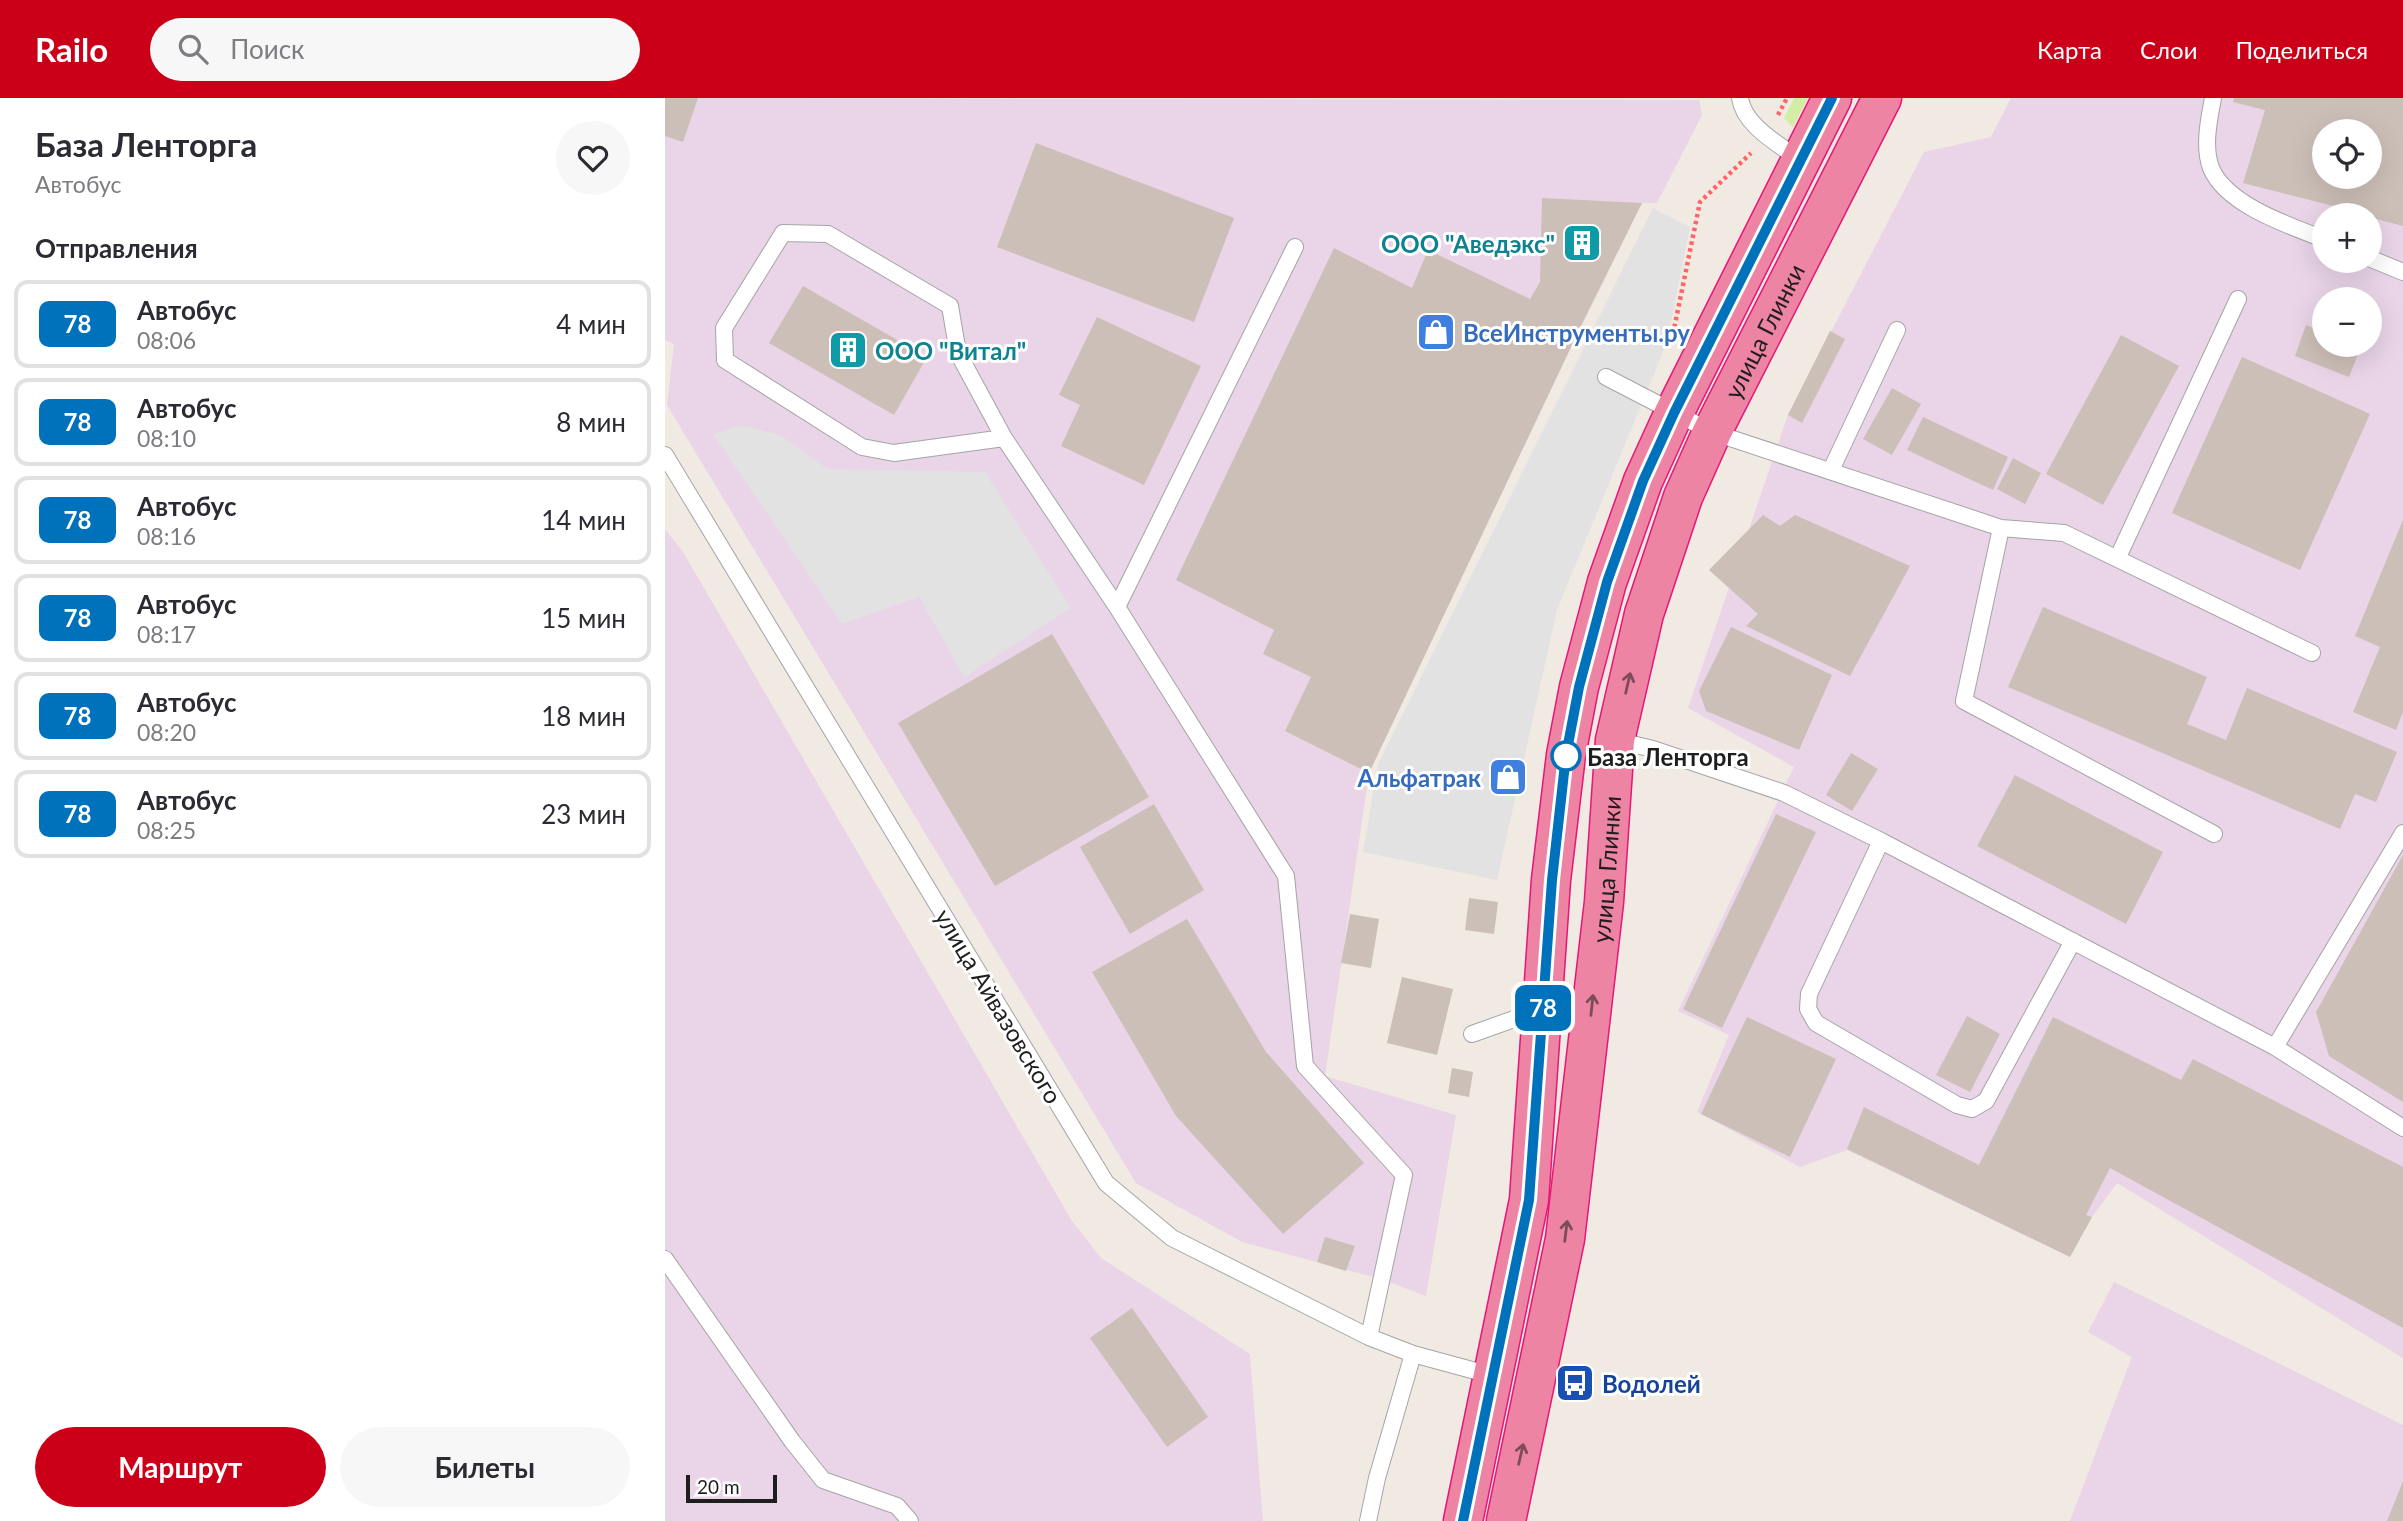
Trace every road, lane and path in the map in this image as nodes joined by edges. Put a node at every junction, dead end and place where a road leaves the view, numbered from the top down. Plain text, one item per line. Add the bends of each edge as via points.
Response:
1 (1740, 98) edge
2 (1787, 98) edge
3 (1832, 98) edge
4 (1882, 98) edge
5 (2213, 98) edge
6 (1768, 136) junction
7 (1800, 160) junction
8 (2312, 234) edge
9 (1295, 247) dead end
10 (2382, 263) edge
11 (2403, 272) edge
12 (2238, 299) dead end
13 (1897, 330) dead end
14 (1673, 337) dead end
15 (1605, 377) dead end
16 (1674, 413) junction
17 (1712, 432) junction
18 (1004, 439) junction
19 (665, 455) edge
20 (1831, 470) junction
21 (2001, 528) junction
22 (2118, 557) junction
23 (1117, 607) junction
24 (2312, 653) dead end
25 (1615, 740) junction
26 (2403, 833) edge
27 (2214, 834) dead end
28 (1881, 841) junction
29 (2073, 941) junction
30 (1543, 1009) junction
31 (1472, 1034) dead end
32 (2275, 1047) junction
33 (2403, 1128) edge
34 (665, 1259) edge
35 (1369, 1337) junction
36 (1413, 1354) junction
37 (1494, 1376) junction
38 (910, 1521) edge
39 (1368, 1521) edge
40 (1463, 1521) edge
41 (1506, 1521) edge

1 - 6 lane via 1746,116
2 - 6 path
3 - 7 highway, улица Глинки
4 - 17 highway, улица Глинки
5 - 8 lane via 2207,142 2211,169 2219,180 2260,213
6 - 7 lane
6 - 14 path via 1700,202
7 - 16 highway, улица Глинки
9 - 23 lane
10 - 11 lane
12 - 22 lane
13 - 20 lane
15 - 16 lane
16 - 17 lane
16 - 30 highway, улица Глинки via 1643,481 1612,569 1579,687 1552,880
17 - 20 lane
25 -> 17 highway, улица Глинки via 1644,614 1683,497
18 - 18 lane via 958,353 950,306 828,234 783,233 724,328 725,360 862,447 894,453
18 - 23 lane
19 - 35 lane, улица Айвазовского via 1106,1184 1172,1238
20 - 21 lane
21 - 22 lane via 2064,533
21 - 27 lane via 1964,701
22 - 24 lane
23 - 35 lane via 1286,876 1305,1066 1404,1175
25 - 28 lane via 1784,793
41 -> 25 highway, улица Глинки via 1565,1240 1604,902
26 - 32 lane
28 - 29 lane
28 - 29 lane via 1809,995 1808,1009 1816,1023 1957,1105 1972,1109 1986,1101
29 - 32 lane
30 - 31 lane
30 - 37 highway, улица Глинки via 1529,1200
32 - 33 lane
34 - 38 lane via 823,1480 897,1506
35 - 36 lane, улица Айвазовского
36 - 37 lane, улица Айвазовского
36 - 39 lane
37 - 40 highway, улица Глинки

